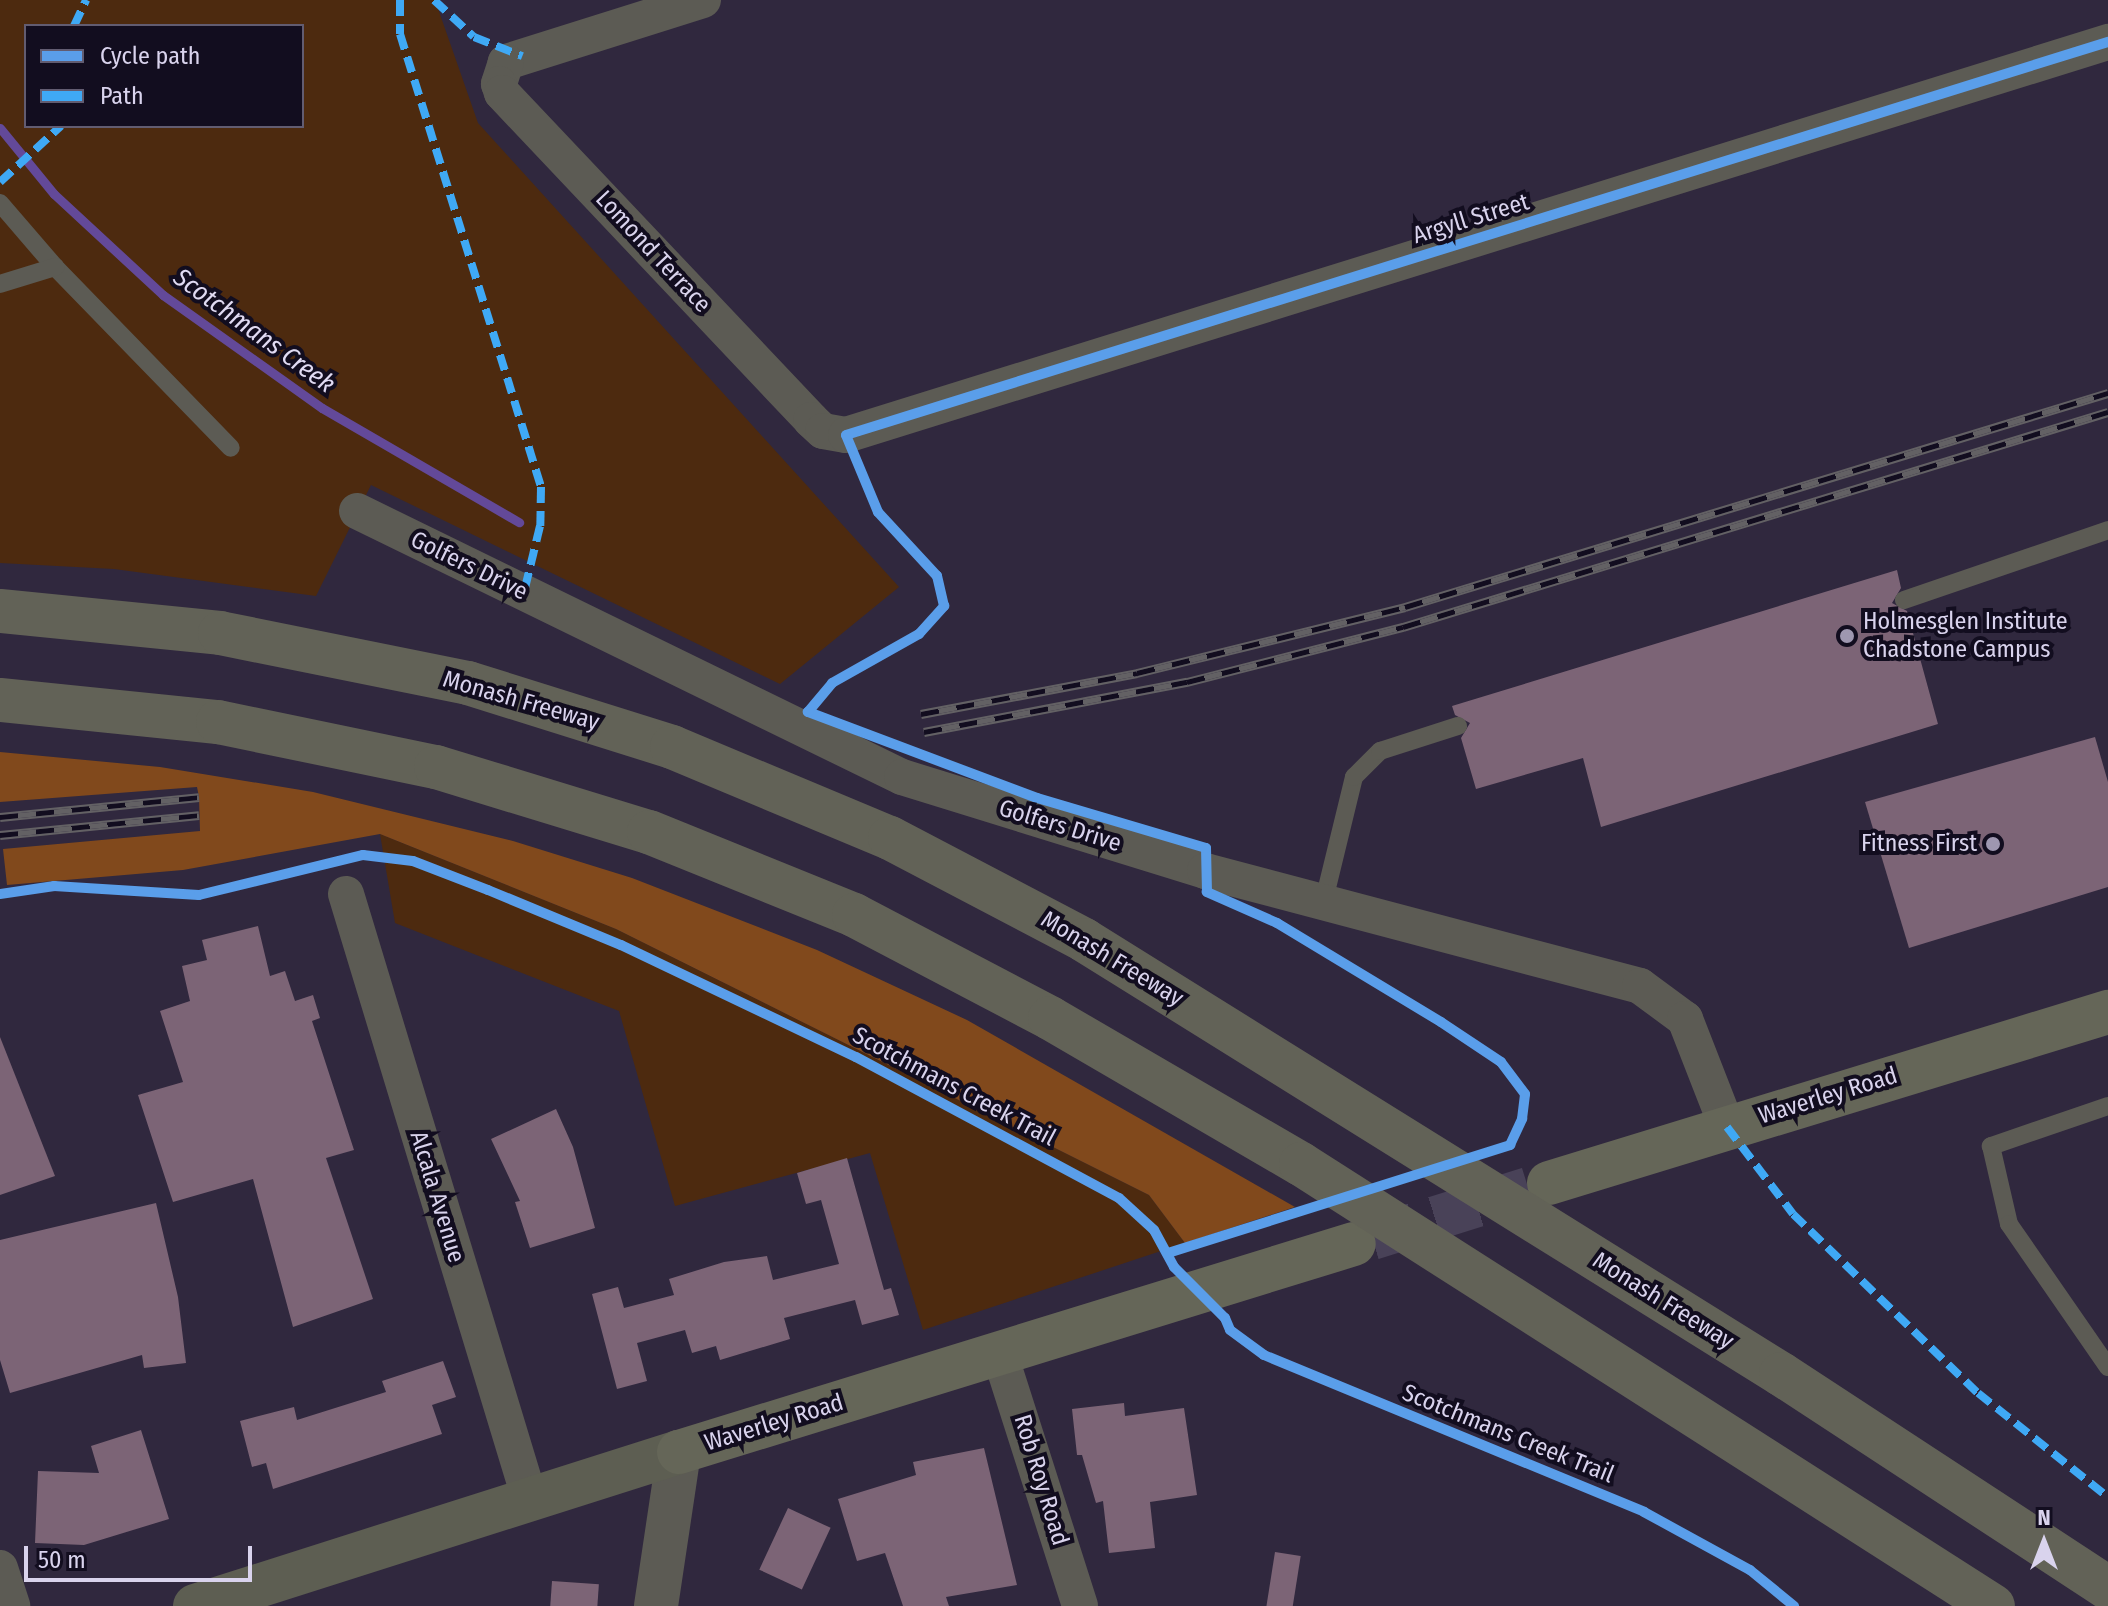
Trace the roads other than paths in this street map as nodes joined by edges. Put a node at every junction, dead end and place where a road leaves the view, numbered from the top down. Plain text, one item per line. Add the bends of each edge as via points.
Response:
1 (703, 0) edge
2 (2108, 42) edge
3 (0, 203) edge
4 (55, 267) junction
5 (0, 284) edge
6 (846, 435) joint
7 (231, 448) dead end
8 (357, 511) dead end
9 (2108, 530) edge
10 (1904, 600) dead end
11 (0, 611) edge
12 (0, 700) edge
13 (1458, 726) dead end
14 (346, 894) dead end
15 (1324, 900) junction
16 (2108, 1012) edge
17 (2108, 1106) edge
18 (1727, 1127) junction
19 (1549, 1183) tunnel mouth
20 (1354, 1244) tunnel mouth
21 (1000, 1355) junction
22 (2108, 1367) edge
23 (679, 1452) junction
24 (530, 1500) junction
25 (0, 1568) edge
26 (2108, 1588) edge
27 (12, 1606) edge
28 (195, 1606) edge
29 (656, 1606) edge
30 (1080, 1606) edge
31 (1993, 1606) edge

1 - 6 street, Lomond Terrace via 522,56 501,67 502,93 811,420 823,431
2 - 6 street, Argyll Street
3 - 4 lane
4 - 5 lane
4 - 7 lane
8 - 15 street, Golfers Drive via 902,777 1205,871
9 - 10 lane
11 - 26 highway, Monash Freeway via 220,633 468,683 672,747 792,794 985,885 1084,940
12 - 31 highway via 202,720 329,742 528,793 781,883 952,964 1301,1164
13 - 15 lane via 1380,751 1354,777
14 - 24 street, Alcala Avenue
15 - 18 street, Golfers Drive via 1640,986 1685,1019
16 - 18 main road, Waverley Road
17 - 22 lane via 1991,1146 2009,1224
18 - 19 main road, Waverley Road
20 - 21 main road, Waverley Road
21 - 23 main road, Waverley Road
21 - 30 street, Rob Roy Road
23 - 24 main road, Waverley Road
23 - 29 street
24 - 28 main road, Waverley Road
25 - 27 street

